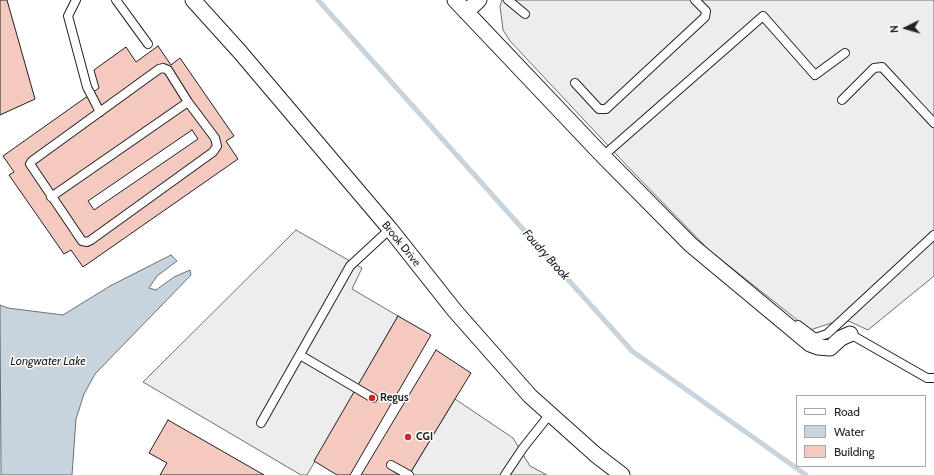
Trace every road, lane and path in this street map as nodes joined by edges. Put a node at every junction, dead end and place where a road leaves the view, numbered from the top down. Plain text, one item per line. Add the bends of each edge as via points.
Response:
1 (76, 0) edge
2 (116, 0) edge
3 (193, 0) edge
4 (455, 0) edge
5 (479, 0) edge
6 (508, 0) edge
7 (695, 0) edge
8 (466, 12) junction
9 (525, 14) dead end
10 (148, 44) dead end
11 (845, 53) dead end
12 (575, 83) dead end
13 (842, 100) dead end
14 (188, 102) junction
15 (100, 112) junction
16 (934, 123) edge
17 (603, 156) junction
18 (51, 197) junction
19 (390, 229) junction
20 (934, 235) edge
21 (789, 327) junction
22 (850, 334) joint
23 (300, 355) junction
24 (934, 378) edge
25 (372, 398) dead end
26 (550, 414) junction
27 (261, 423) dead end
28 (391, 465) dead end
29 (409, 475) edge
30 (505, 475) edge
31 (622, 475) edge

1 - 15 lane via 68,16 87,87
2 - 10 lane
3 - 19 street, Brook Drive
4 - 8 street
5 - 8 street
6 - 9 lane
7 - 12 lane via 706,11 705,17 606,108 599,109
8 - 17 street
11 - 17 lane via 815,75 763,16
13 - 16 lane via 874,68 882,67
14 - 15 lane via 168,70 163,68
14 - 18 lane
14 - 18 lane via 215,138 217,146 213,152 91,240 82,241
15 - 18 lane via 30,164
17 - 21 street via 691,245
19 - 23 lane via 350,266
19 - 26 street, Brook Drive via 455,311 530,396
20 - 21 lane via 827,334 815,338 794,322
21 - 22 street via 818,347 830,348
22 - 24 lane via 927,378
23 - 25 lane
23 - 27 lane
26 - 30 lane
26 - 31 street, Brook Drive via 596,456
28 - 29 lane

